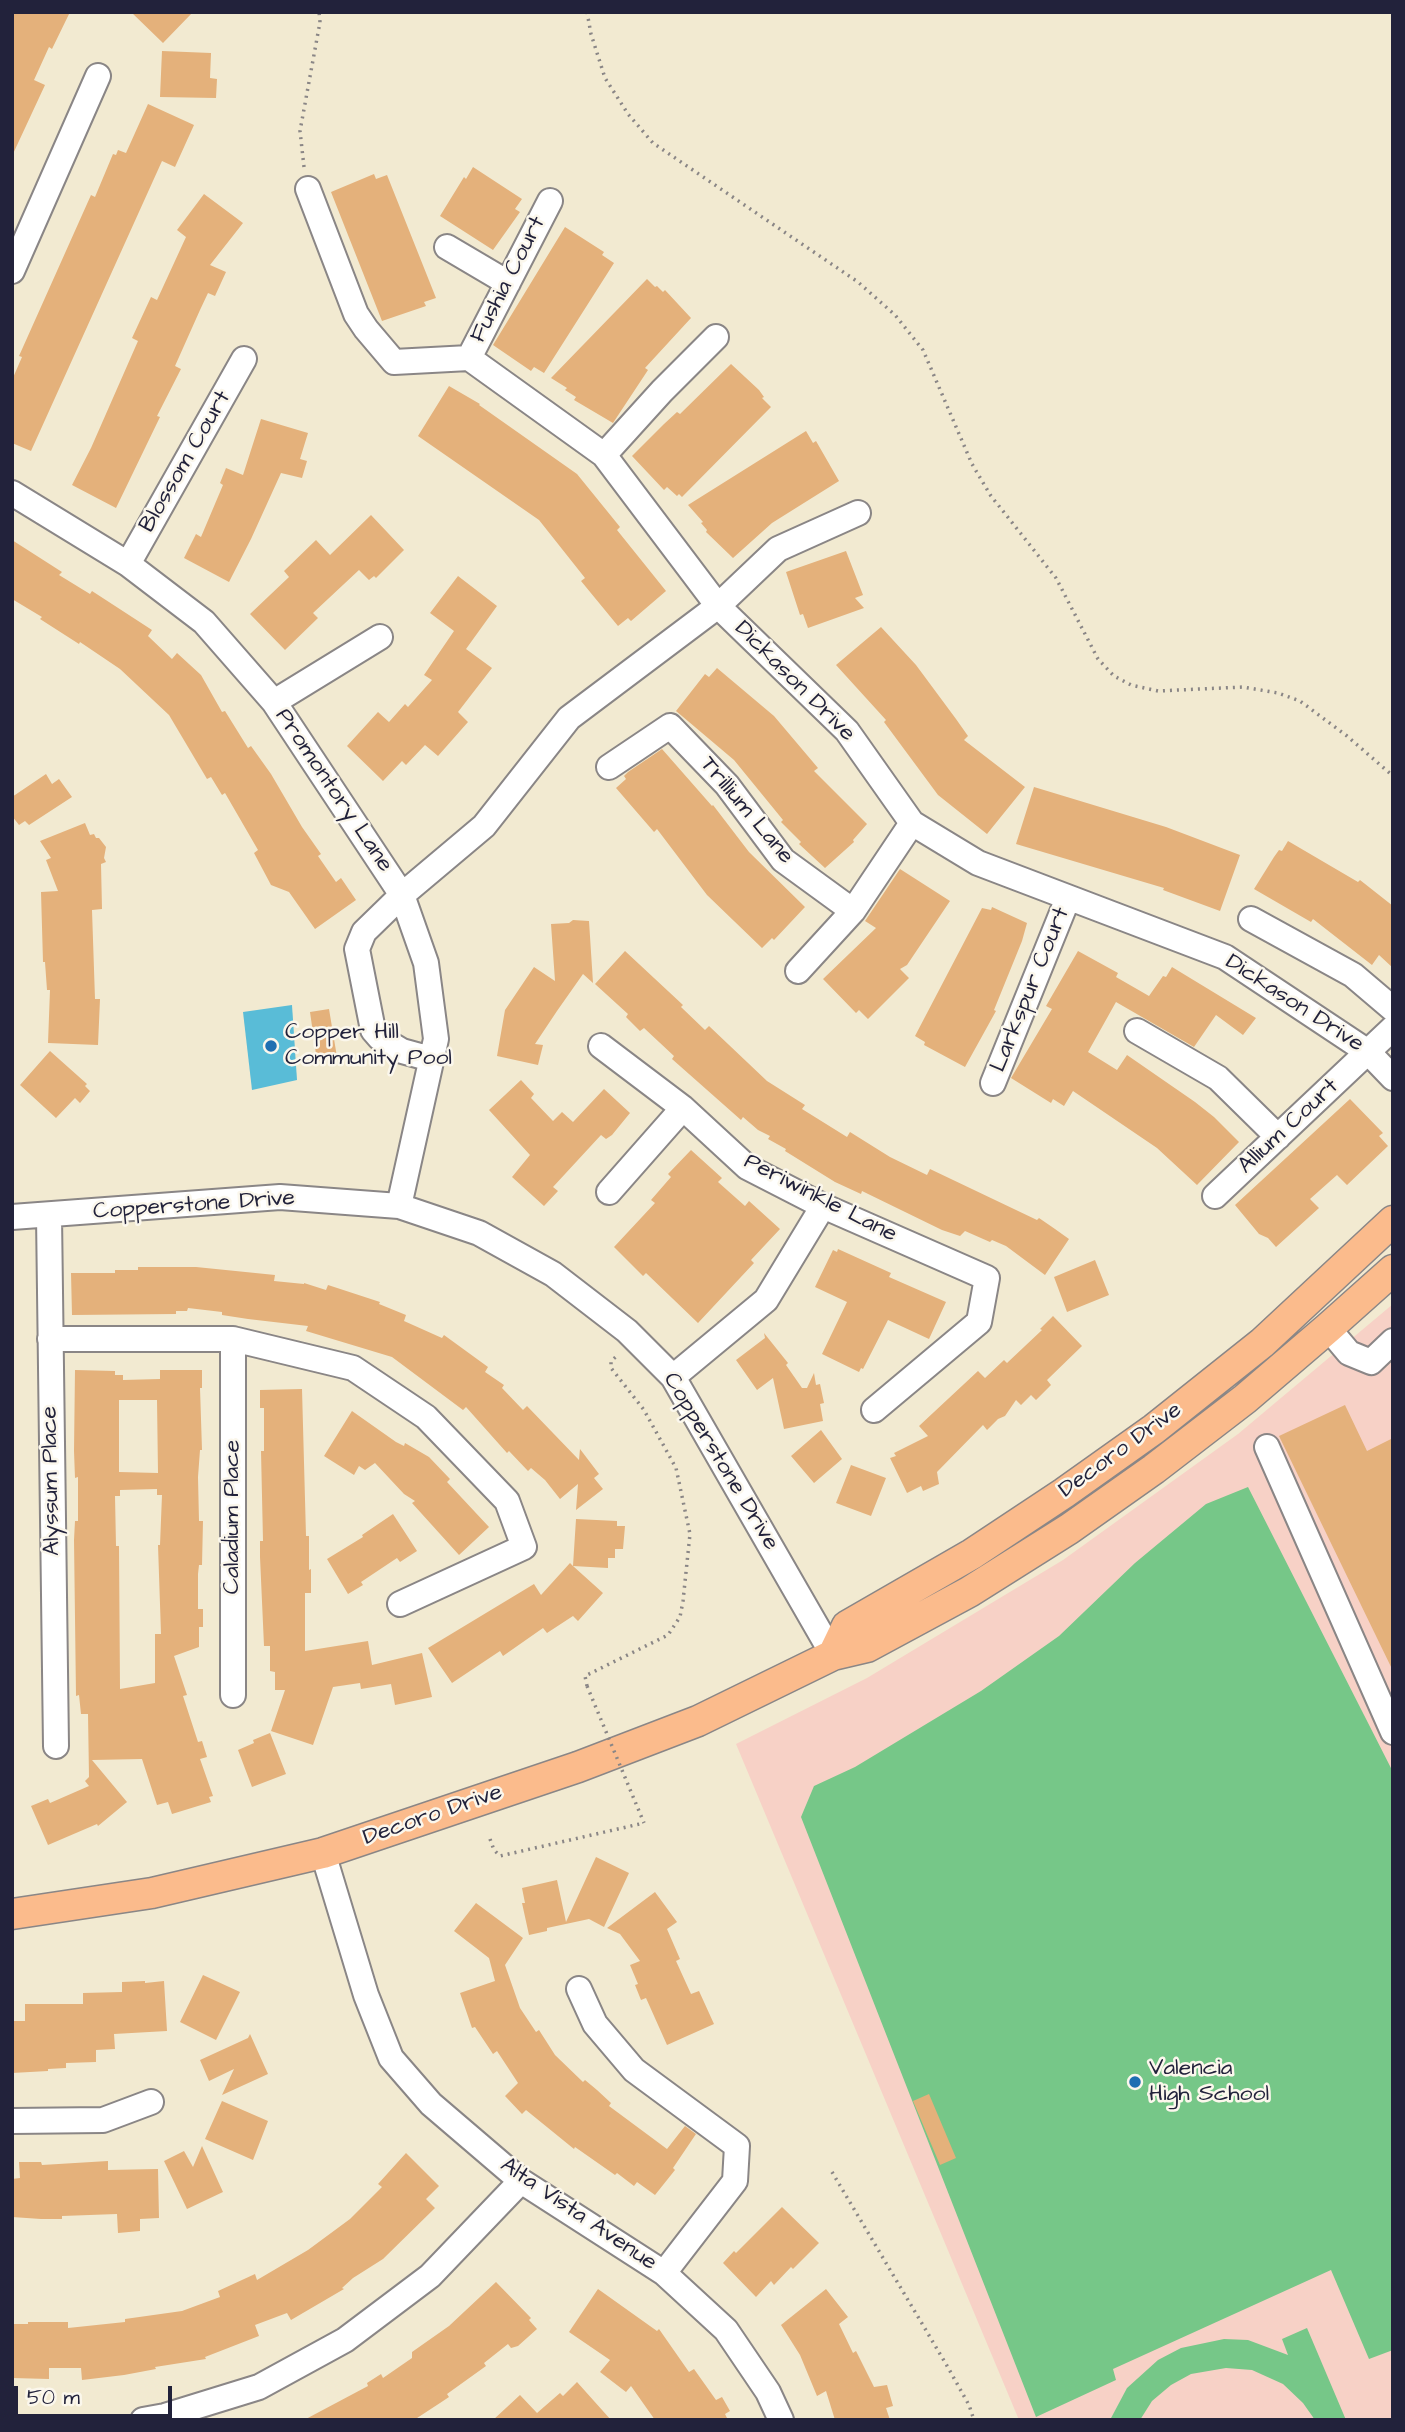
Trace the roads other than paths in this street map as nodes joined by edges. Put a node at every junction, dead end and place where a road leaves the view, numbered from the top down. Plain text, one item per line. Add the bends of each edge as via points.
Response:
1 (98, 76) dead end
2 (308, 189) road end
3 (550, 201) dead end
4 (447, 247) dead end
5 (12, 271) edge
6 (508, 283) junction
7 (716, 337) dead end
8 (469, 358) junction
9 (244, 359) dead end
10 (604, 455) junction
11 (12, 493) edge
12 (858, 513) dead end
13 (128, 564) junction
14 (718, 606) junction
15 (380, 637) dead end
16 (274, 702) junction
17 (609, 767) dead end
18 (912, 823) junction
19 (402, 895) junction
20 (1068, 898) junction
21 (853, 911) junction
22 (1251, 919) dead end
23 (798, 971) dead end
24 (1393, 1009) edge
25 (1393, 1028) edge
26 (1137, 1031) dead end
27 (601, 1046) dead end
28 (1368, 1052) junction
29 (431, 1059) junction
30 (1393, 1078) edge
31 (993, 1083) dead end
32 (683, 1108) junction
33 (1278, 1137) junction
34 (609, 1192) dead end
35 (1215, 1196) dead end
36 (399, 1206) junction
37 (823, 1206) junction
38 (48, 1216) junction
39 (12, 1217) edge
40 (1393, 1221) edge
41 (1393, 1270) edge
42 (1328, 1328) junction
43 (50, 1339) junction
44 (233, 1339) junction
45 (1393, 1341) edge
46 (673, 1377) junction
47 (874, 1410) dead end
48 (1267, 1447) dead end
49 (400, 1604) dead end
50 (833, 1655) junction
51 (233, 1695) dead end
52 (1393, 1732) edge
53 (56, 1746) dead end
54 (323, 1853) junction
55 (12, 1914) edge
56 (579, 1989) dead end
57 (150, 2102) dead end
58 (12, 2121) edge
59 (522, 2181) junction
60 (664, 2273) junction
61 (158, 2419) edge
62 (781, 2420) edge

1 - 5 street
2 - 8 street via 356,314 394,362
3 - 6 street, Fushia Court
4 - 6 street
6 - 8 street, Fushia Court
7 - 10 street
8 - 10 street, Dickason Drive
9 - 13 street, Blossom Court
10 - 14 street, Dickason Drive
11 - 13 street, Promontory Lane
12 - 14 street via 778,549
13 - 16 street, Promontory Lane via 204,622
14 - 18 street, Dickason Drive via 847,731
14 - 19 street via 569,719 484,826
15 - 16 street
16 - 19 street, Promontory Lane
17 - 21 street, Trillium Lane via 670,726 727,785 783,860
18 - 20 street, Dickason Drive via 978,863
18 - 21 street
19 - 29 street, Promontory Lane via 425,963 436,1039
19 - 29 street via 364,932 357,949 373,1030 402,1051
20 - 28 street, Dickason Drive via 1225,957
20 - 31 street, Larkspur Court
21 - 23 street
22 - 24 street via 1353,975
25 - 28 street, Allium Court
26 - 33 street via 1218,1078
27 - 32 street, Periwinkle Lane
28 - 30 street, Dickason Drive
28 - 33 street, Allium Court
29 - 36 street, Promontory Lane
32 - 34 street
32 - 37 street, Periwinkle Lane via 747,1167
33 - 35 street, Allium Court
36 - 38 street, Copperstone Drive via 280,1197
36 - 46 street, Copperstone Drive via 480,1233 553,1274 627,1331
37 - 46 street via 766,1300
37 - 47 street, Periwinkle Lane via 988,1278 979,1322
38 - 39 street, Copperstone Drive
38 - 43 street, Alyssum Place
40 - 50 main road, Decoro Drive via 1262,1343 1154,1429 972,1554 847,1626
41 - 42 main road, Decoro Drive
42 - 45 street via 1349,1353 1371,1362
42 - 50 main road, Decoro Drive via 1245,1399 1069,1529 867,1647
43 - 44 street
43 - 53 street, Alyssum Place
44 - 49 street via 353,1368 426,1417 508,1501 524,1547
44 - 51 street, Caladium Place
46 - 50 street, Copperstone Drive
48 - 52 street
50 - 54 main road, Decoro Drive via 698,1721 578,1767
54 - 55 main road, Decoro Drive via 152,1893
54 - 59 street, Alta Vista Avenue via 366,1995 391,2057 431,2104
56 - 60 street via 595,2024 634,2070 737,2146 735,2180
57 - 58 street via 103,2120
59 - 60 street, Alta Vista Avenue
59 - 61 street via 430,2276 345,2340 259,2387
60 - 62 street, Alta Vista Avenue via 726,2330 768,2392

